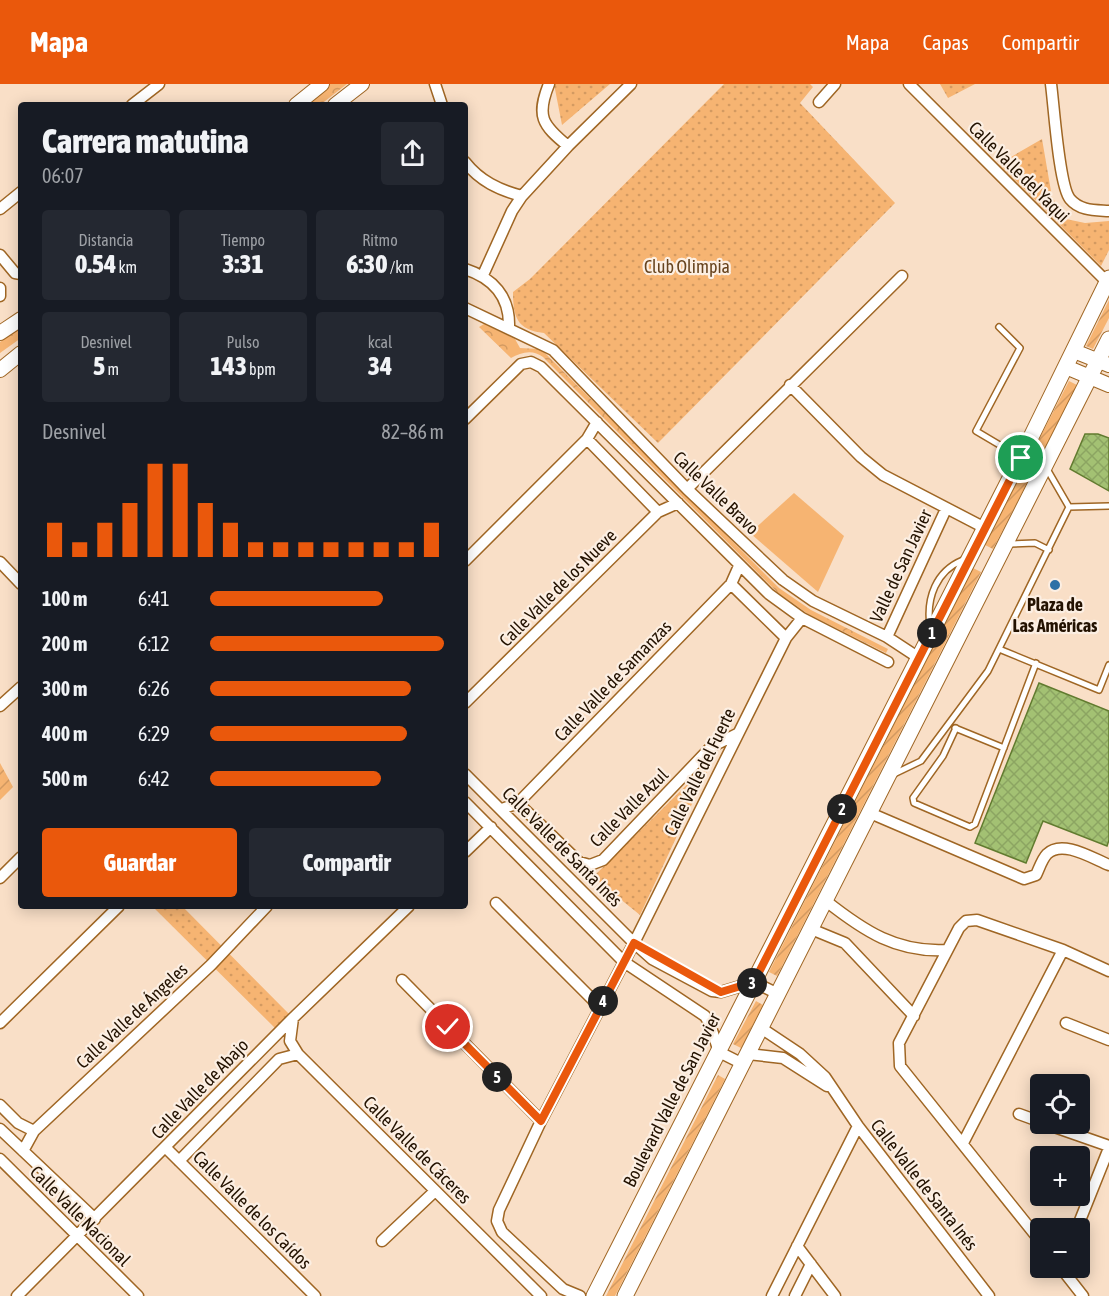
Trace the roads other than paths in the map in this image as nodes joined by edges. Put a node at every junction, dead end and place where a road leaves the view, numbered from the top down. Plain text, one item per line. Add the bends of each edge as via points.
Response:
1 (159, 84) edge
2 (322, 84) edge
3 (362, 84) edge
4 (435, 84) edge
5 (549, 84) edge
6 (631, 84) edge
7 (835, 84) edge
8 (909, 84) edge
9 (1051, 84) edge
10 (136, 102) edge
11 (300, 102) edge
12 (339, 102) edge
13 (441, 102) edge
14 (819, 102) dead end
15 (567, 146) junction
16 (468, 165) edge
17 (18, 194) edge
18 (522, 196) junction
19 (0, 209) edge
20 (1109, 210) edge
21 (0, 255) edge
22 (468, 270) edge
23 (18, 274) edge
24 (483, 275) junction
25 (902, 276) dead end
26 (1108, 280) edge
27 (0, 288) edge
28 (0, 296) edge
29 (468, 308) edge
30 (18, 321) edge
31 (509, 327) junction
32 (999, 327) dead end
33 (0, 333) edge
34 (1109, 339) edge
35 (1074, 351) junction
36 (18, 355) edge
37 (1104, 363) edge
38 (1066, 367) junction
39 (0, 370) edge
40 (1091, 377) junction
41 (790, 385) junction
42 (1109, 385) edge
43 (468, 416) edge
44 (597, 422) junction
45 (587, 439) junction
46 (1021, 458) junction
47 (1046, 467) junction
48 (687, 489) junction
49 (678, 502) junction
50 (1109, 506) edge
51 (1069, 507) junction
52 (946, 509) junction
53 (658, 512) junction
54 (985, 528) junction
55 (1007, 544) junction
56 (1049, 550) junction
57 (971, 555) junction
58 (468, 558) edge
59 (0, 562) edge
60 (997, 565) junction
61 (739, 566) junction
62 (18, 581) edge
63 (731, 584) junction
64 (802, 618) junction
65 (886, 637) junction
66 (786, 638) junction
67 (999, 649) junction
68 (919, 658) junction
69 (888, 662) dead end
70 (1036, 663) junction
71 (1109, 665) edge
72 (18, 690) edge
73 (468, 700) edge
74 (0, 706) edge
75 (948, 725) junction
76 (956, 728) junction
77 (737, 734) junction
78 (1004, 748) junction
79 (468, 777) edge
80 (889, 777) junction
81 (518, 803) junction
82 (468, 805) edge
83 (502, 809) junction
84 (870, 813) junction
85 (491, 827) junction
86 (468, 849) edge
87 (18, 860) edge
88 (1109, 865) edge
89 (0, 878) edge
90 (826, 901) junction
91 (496, 903) dead end
92 (116, 909) edge
93 (264, 909) edge
94 (406, 909) edge
95 (811, 929) junction
96 (634, 943) junction
97 (947, 950) junction
98 (1063, 950) junction
99 (624, 962) junction
100 (1109, 971) edge
101 (402, 980) dead end
102 (754, 982) junction
103 (778, 994) junction
104 (600, 1007) junction
105 (914, 1016) junction
106 (293, 1018) junction
107 (0, 1023) edge
108 (1066, 1023) dead end
109 (761, 1028) junction
110 (1109, 1040) edge
111 (719, 1052) junction
112 (298, 1054) junction
113 (745, 1059) junction
114 (834, 1093) junction
115 (0, 1105) edge
116 (1019, 1114) dead end
117 (1030, 1118) edge
118 (541, 1121) junction
119 (858, 1126) junction
120 (0, 1129) edge
121 (34, 1131) junction
122 (1073, 1134) edge
123 (963, 1143) junction
124 (1109, 1147) edge
125 (166, 1148) junction
126 (23, 1151) junction
127 (179, 1161) junction
128 (2, 1165) edge
129 (435, 1191) junction
130 (1081, 1218) edge
131 (95, 1219) junction
132 (1030, 1228) edge
133 (77, 1236) junction
134 (382, 1241) dead end
135 (798, 1246) junction
136 (811, 1264) junction
137 (1070, 1278) edge
138 (302, 1291) edge
139 (17, 1296) edge
140 (138, 1296) edge
141 (315, 1296) edge
142 (541, 1296) edge
143 (580, 1296) edge
144 (594, 1296) edge
145 (625, 1296) edge
146 (772, 1296) edge
147 (795, 1296) edge
148 (835, 1296) edge
149 (989, 1296) edge
150 (1083, 1296) edge

1 - 10 street
2 - 11 street
3 - 12 street
4 - 13 street
5 - 15 street via 541,116 550,132
6 - 15 street
7 - 14 street
8 - 26 street, Calle Valle del Yaqui
9 - 20 street, Calle Valle del Yaqui via 1064,190 1077,206
15 - 18 street
16 - 18 street via 482,180
17 - 19 street
18 - 24 street
21 - 23 street
22 - 24 street
24 - 31 street via 496,286 510,312
25 - 41 street
26 - 35 main road, Boulevard Valle de San Javier
27 - 28 street
29 - 31 street, Calle Valle Bravo
30 - 33 street
31 - 48 street, Calle Valle Bravo via 554,350
32 - 46 lane via 1020,348 976,431
34 - 37 main road
35 - 37 street
35 - 38 main road, Boulevard Valle de San Javier
36 - 39 street
37 - 40 main road
38 - 40 street
38 - 46 main road, Boulevard Valle de San Javier
40 - 42 street
40 - 47 main road
41 - 48 street
41 - 52 street via 883,475
43 - 44 street, Calle Valle Bravo via 521,364 531,362
44 - 45 street
44 - 49 street, Calle Valle Bravo
45 - 53 street
45 - 58 street
46 - 54 main road, Boulevard Valle de San Javier
47 - 51 lane
47 - 55 main road
48 - 65 street, Calle Valle Bravo via 783,580
49 - 53 street, Calle Valle de los Nueve
49 - 61 street, Calle Valle Bravo
50 - 51 lane
51 - 56 lane
52 - 54 street
52 - 65 street, Valle de San Javier
53 - 73 street, Calle Valle de los Nueve
54 - 57 main road, Boulevard Valle de San Javier
55 - 56 lane via 1035,543
55 - 60 main road
56 - 67 lane
57 - 60 main road
57 - 68 main road, Boulevard Valle de San Javier
59 - 62 street
60 - 80 main road
61 - 63 street, Calle Valle de Samanzas
61 - 64 street, Calle Valle Bravo
63 - 66 street
63 - 81 street, Calle Valle de Samanzas
64 - 66 street, Calle Valle del Fuerte
64 - 69 street, Calle Valle Bravo
65 - 68 street, Calle Valle Bravo
66 - 77 street, Calle Valle del Fuerte
67 - 70 lane
67 - 75 lane via 988,672
68 - 102 main road, Boulevard Valle de San Javier
70 - 71 lane via 1099,690
70 - 78 lane
72 - 74 street
75 - 76 lane
75 - 80 lane via 921,761
76 - 78 lane
76 - 78 lane via 943,756 913,798 914,803 961,824 975,824
77 - 81 street, Calle Valle Azul via 711,747 603,860 591,865 579,862
77 - 96 street, Calle Valle del Fuerte
79 - 83 street, Calle Valle de Santa Inés
80 - 84 main road
81 - 83 street, Calle Valle de Samanzas
82 - 85 street, Calle Valle de Santa Inés
83 - 96 street, Calle Valle de Santa Inés
84 - 88 street via 1024,879 1036,876 1046,855 1055,848 1067,848
84 - 90 main road
85 - 86 street
85 - 99 street, Calle Valle de Santa Inés
87 - 89 street
90 - 95 main road
90 - 97 street via 890,944
91 - 104 street
92 - 107 street
93 - 121 street, Calle Valle de Ángeles via 211,965
94 - 106 street, Calle Valle de Abajo
95 - 103 main road
95 - 105 street via 845,943
96 - 99 street, Calle Valle del Fuerte
96 - 102 street, Calle Valle de Santa Inés via 652,959 705,988 721,992
97 - 98 street via 959,928 966,921 976,920
97 - 105 street
98 - 100 street
98 - 123 street
99 - 104 street, Calle Valle del Fuerte
99 - 111 street, Calle Valle de Santa Inés via 698,1010 710,1024
101 - 118 street
102 - 103 street
102 - 111 main road, Boulevard Valle de San Javier
103 - 109 main road
104 - 118 street, Calle Valle del Fuerte
105 - 123 street via 900,1043 900,1066
106 - 112 street via 290,1041
106 - 125 street, Calle Valle de Abajo
108 - 110 street
109 - 113 main road
109 - 114 street, Calle Valle de Santa Inés via 814,1065
111 - 113 street, Calle Valle de Santa Inés
111 - 144 main road, Boulevard Valle de San Javier
112 - 127 street, Calle Valle de Abajo via 279,1059
112 - 129 street, Calle Valle de Cáceres
113 - 114 street, Calle Valle de Santa Inés via 783,1058
113 - 145 main road
114 - 119 street, Calle Valle de Santa Inés
115 - 121 street via 18,1123
116 - 117 street
118 - 143 street, Calle Valle del Fuerte via 497,1221 502,1232 563,1289
119 - 135 street
119 - 149 street, Calle Valle de Santa Inés
120 - 126 street, Calle Valle Nacional
121 - 126 street, Calle Valle de Ángeles
122 - 124 street
123 - 132 street
124 - 130 street
125 - 127 street, Calle Valle de los Caídos
125 - 131 street, Calle Valle de Abajo
126 - 131 street, Calle Valle Nacional
127 - 138 street, Calle Valle de los Caídos
128 - 133 street, Calle Valle Nacional
129 - 134 street
129 - 142 street, Calle Valle de Cáceres
131 - 133 street, Calle Valle de Abajo
133 - 139 street, Calle Valle de Abajo
133 - 140 street, Calle Valle Nacional
135 - 136 street
135 - 146 street
136 - 147 street
136 - 148 street
137 - 150 street
138 - 141 street, Calle Valle de los Caídos

